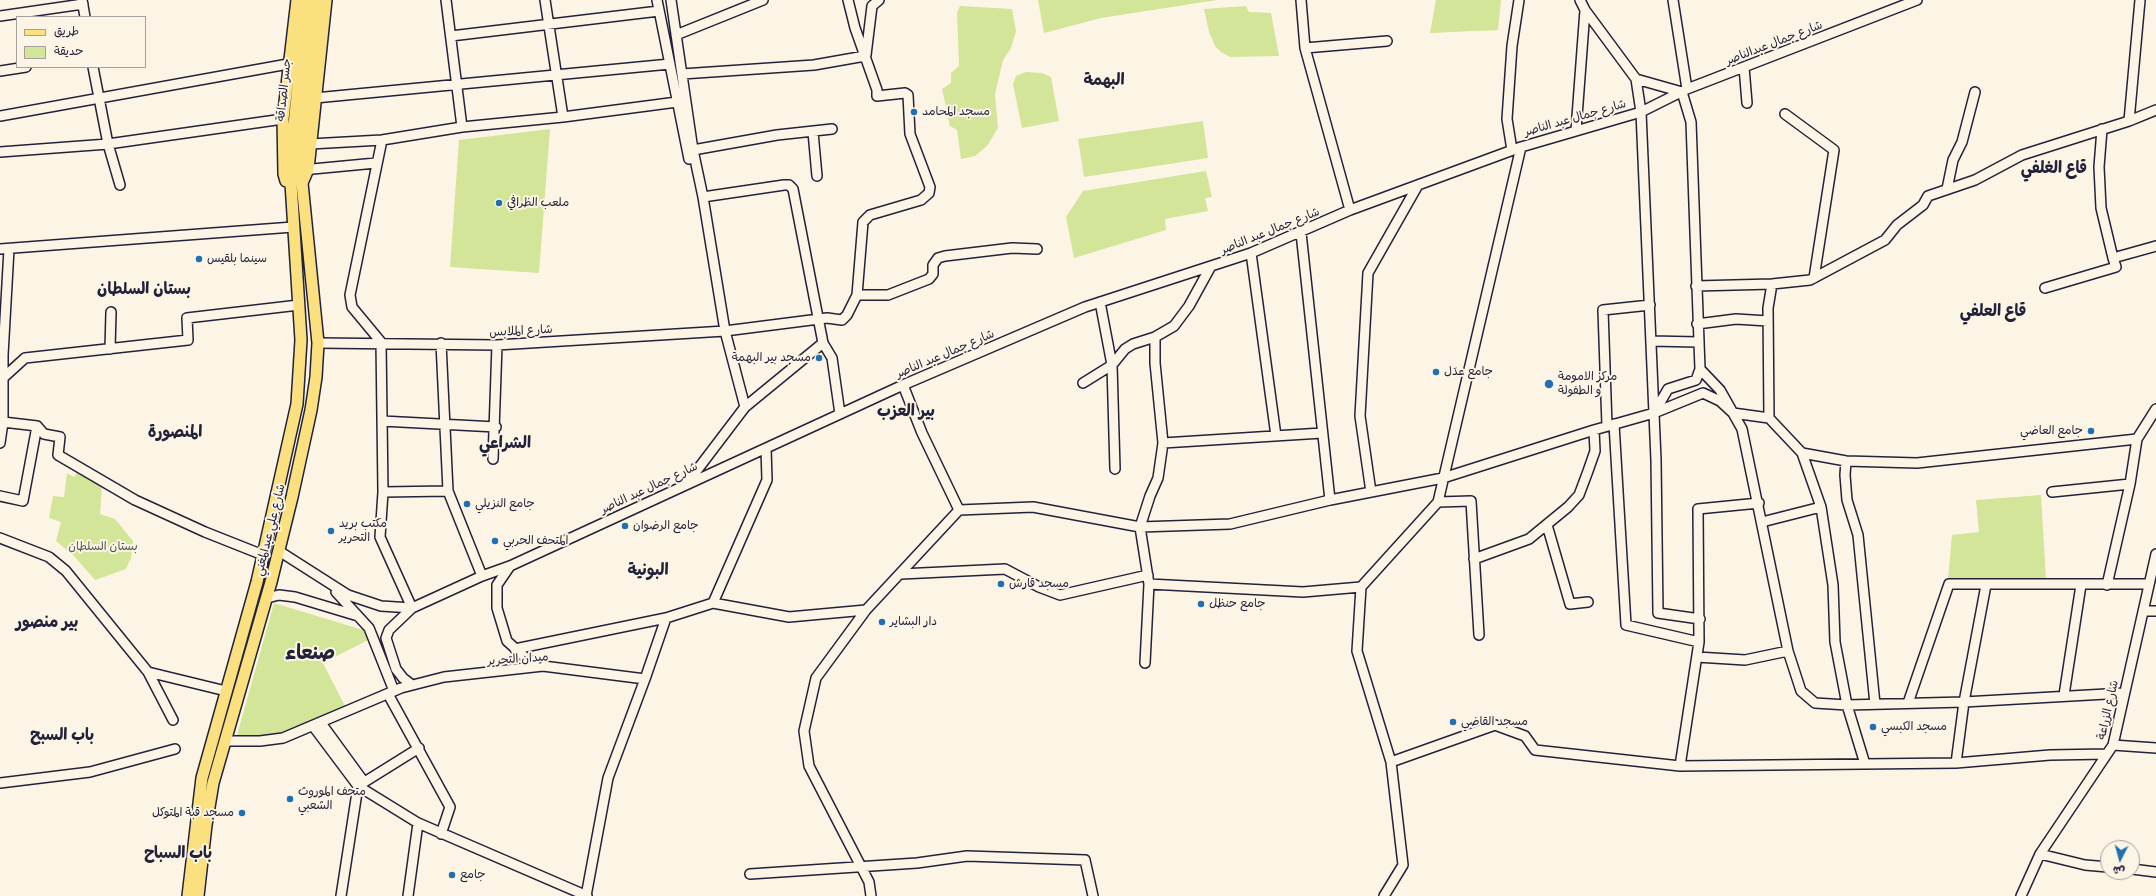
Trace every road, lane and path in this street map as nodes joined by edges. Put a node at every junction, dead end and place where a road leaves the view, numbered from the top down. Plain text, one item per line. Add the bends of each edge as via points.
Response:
1 (296, 0) edge
2 (307, 0) edge
3 (316, 0) edge
4 (326, 0) edge
5 (446, 0) edge
6 (545, 0) edge
7 (657, 0) edge
8 (671, 0) edge
9 (763, 0) edge
10 (848, 0) edge
11 (879, 0) edge
12 (1301, 0) edge
13 (1519, 0) edge
14 (1580, 0) edge
15 (1673, 0) edge
16 (1917, 0) edge
17 (2140, 0) edge
18 (83, 2) edge
19 (1585, 10) junction
20 (659, 11) junction
21 (0, 16) edge
22 (85, 16) edge
23 (549, 25) junction
24 (676, 35) junction
25 (451, 36) junction
26 (1388, 41) dead end
27 (1305, 48) junction
28 (865, 56) junction
29 (288, 64) junction
30 (670, 64) junction
31 (1744, 67) junction
32 (20, 68) edge
33 (93, 68) edge
34 (0, 71) edge
35 (557, 74) junction
36 (682, 74) junction
37 (1636, 78) junction
38 (456, 83) junction
39 (1685, 90) junction
40 (1975, 92) dead end
41 (99, 98) junction
42 (315, 98) junction
43 (677, 102) junction
44 (1747, 103) dead end
45 (2156, 110) edge
46 (1641, 112) junction
47 (1785, 114) dead end
48 (0, 116) edge
49 (563, 117) junction
50 (283, 119) junction
51 (2129, 121) junction
52 (462, 127) junction
53 (832, 129) dead end
54 (1576, 130) junction
55 (2102, 130) junction
56 (813, 132) junction
57 (382, 140) junction
58 (108, 144) junction
59 (310, 144) junction
60 (1517, 148) junction
61 (693, 150) junction
62 (0, 152) edge
63 (376, 163) junction
64 (303, 168) junction
65 (817, 176) dead end
66 (291, 183) junction
67 (120, 185) dead end
68 (1418, 185) junction
69 (1947, 189) junction
70 (704, 197) junction
71 (1350, 210) junction
72 (293, 227) junction
73 (1301, 233) junction
74 (2156, 246) edge
75 (4, 249) edge
76 (1037, 249) dead end
77 (1251, 254) junction
78 (2112, 258) junction
79 (1211, 266) junction
80 (1814, 278) junction
81 (1772, 284) junction
82 (1696, 286) junction
83 (718, 288) junction
84 (2045, 288) dead end
85 (857, 295) junction
86 (1100, 302) junction
87 (299, 305) junction
88 (1650, 305) junction
89 (111, 312) dead end
90 (818, 319) junction
91 (1768, 321) junction
92 (1697, 324) junction
93 (725, 331) junction
94 (1155, 337) junction
95 (1651, 341) junction
96 (381, 342) junction
97 (1698, 342) junction
98 (318, 343) junction
99 (441, 343) junction
100 (823, 343) junction
101 (497, 345) junction
102 (110, 349) junction
103 (1112, 365) junction
104 (1700, 369) junction
105 (3, 378) junction
106 (1082, 384) dead end
107 (903, 385) junction
108 (745, 407) junction
109 (2156, 409) edge
110 (1654, 413) junction
111 (1734, 413) junction
112 (840, 414) junction
113 (1769, 418) junction
114 (382, 421) junction
115 (3, 422) junction
116 (444, 424) junction
117 (1610, 425) junction
118 (37, 426) junction
119 (496, 427) junction
120 (1594, 430) junction
121 (1322, 433) junction
122 (1276, 436) junction
123 (2137, 439) junction
124 (0, 440) edge
125 (1163, 443) junction
126 (766, 448) junction
127 (1802, 453) junction
128 (493, 459) dead end
129 (1846, 461) junction
130 (1116, 469) dead end
131 (1443, 478) junction
132 (687, 483) junction
133 (2130, 484) junction
134 (448, 491) junction
135 (382, 492) junction
136 (1371, 492) junction
137 (2052, 492) dead end
138 (0, 496) edge
139 (1330, 500) junction
140 (1438, 502) junction
141 (1758, 504) junction
142 (1821, 507) junction
143 (959, 510) junction
144 (1762, 522) junction
145 (1547, 526) junction
146 (1140, 527) junction
147 (0, 538) edge
148 (279, 551) junction
149 (2156, 554) edge
150 (263, 555) junction
151 (1474, 559) junction
152 (510, 566) junction
153 (901, 574) junction
154 (1148, 574) junction
155 (482, 576) junction
156 (325, 582) junction
157 (1149, 584) junction
158 (2149, 584) junction
159 (1986, 585) junction
160 (2081, 585) junction
161 (2107, 585) junction
162 (1361, 587) junction
163 (267, 598) junction
164 (1588, 602) dead end
165 (713, 603) junction
166 (412, 608) junction
167 (866, 610) junction
168 (2156, 610) edge
169 (2143, 611) junction
170 (359, 616) junction
171 (666, 618) junction
172 (1700, 620) junction
173 (1479, 635) dead end
174 (1699, 642) junction
175 (515, 649) junction
176 (1788, 651) junction
177 (1697, 657) junction
178 (1145, 663) dead end
179 (543, 666) junction
180 (148, 672) junction
181 (645, 679) junction
182 (412, 685) junction
183 (226, 690) junction
184 (391, 692) junction
185 (2124, 692) junction
186 (2064, 695) junction
187 (1964, 702) junction
188 (1908, 703) junction
189 (1875, 704) junction
190 (1847, 705) junction
191 (173, 720) dead end
192 (317, 724) junction
193 (225, 741) junction
194 (2113, 745) junction
195 (419, 748) junction
196 (2156, 748) edge
197 (175, 749) dead end
198 (2107, 754) junction
199 (1391, 762) junction
200 (1956, 763) junction
201 (1865, 764) junction
202 (1680, 766) junction
203 (0, 783) edge
204 (361, 784) junction
205 (418, 823) junction
206 (441, 834) junction
207 (2040, 854) junction
208 (2100, 866) edge
209 (861, 867) junction
210 (2140, 871) edge
211 (2156, 872) edge
212 (750, 874) dead end
213 (188, 896) edge
214 (198, 896) edge
215 (341, 896) edge
216 (408, 896) edge
217 (586, 896) edge
218 (872, 896) edge
219 (1093, 896) edge
220 (1384, 896) edge
221 (2020, 896) edge

1 - 29 main road
2 - 66 main road, جسر الصداقة via 294,125
3 - 64 main road, جسر الصداقة via 302,120
4 - 42 main road
5 - 25 street
6 - 23 street
7 - 20 street
8 - 24 street
9 - 24 street
10 - 28 street
11 - 28 street via 872,6
12 - 27 street
13 - 60 street via 1512,46 1507,119
14 - 19 street
15 - 39 street
16 - 31 street, شارع جمال عبدالناصر
17 - 51 street
18 - 21 street
18 - 22 street
19 - 37 street
19 - 54 street
20 - 23 street
20 - 30 street
23 - 25 street
23 - 35 street
24 - 36 street
25 - 38 street
26 - 27 street
27 - 71 street
28 - 36 street via 814,65
28 - 85 street via 877,96 905,93 908,95 910,134 930,186 929,194 921,200 870,215 863,222
29 - 41 street
29 - 50 main road
30 - 35 street
30 - 43 street
31 - 39 street, شارع جمال عبدالناصر
31 - 44 street
32 - 34 street
33 - 41 street
35 - 38 street
35 - 49 street
36 - 61 street
37 - 39 street
37 - 46 street
38 - 42 street
38 - 52 street
39 - 46 street, شارع جمال عبدالناصر
39 - 82 street via 1691,122
40 - 69 street via 1962,142 1953,160
41 - 48 street
41 - 58 street
42 - 59 main road
43 - 49 street
43 - 83 street
45 - 51 street
46 - 54 street, شارع جمال عبد الناصر
46 - 88 street
47 - 80 street via 1834,150
49 - 52 street
50 - 58 street
50 - 66 main road via 284,178
51 - 55 street
52 - 57 street
53 - 56 street
54 - 60 street, شارع جمال عبد الناصر
55 - 69 street via 2022,155 1975,180
55 - 78 street via 2099,167 2101,208
56 - 61 street via 777,135
56 - 65 street
57 - 59 street
57 - 63 street
58 - 62 street
58 - 67 street
59 - 64 main road
60 - 68 street, شارع جمال عبد الناصر
60 - 131 street
61 - 70 street
63 - 64 street
63 - 96 street via 350,295 352,307
64 - 98 main road, شارع علي عبدالمغني via 302,183
66 - 72 main road, جسر الصداقة
68 - 71 street, شارع جمال عبد الناصر
68 - 136 street via 1368,273 1360,416
69 - 80 street via 1928,196 1923,205 1897,225 1885,240
70 - 83 street
70 - 90 street via 784,184 793,189
71 - 73 street, شارع جمال عبد الناصر
72 - 75 street
72 - 87 main road, شارع علي عبدالمغني
73 - 77 street, شارع جمال عبد الناصر
73 - 121 street
74 - 78 street
75 - 105 street
76 - 85 street via 1012,248 944,256 933,264 933,274 929,279 888,294
77 - 79 street, شارع جمال عبد الناصر
77 - 122 street
78 - 84 street via 2116,267
79 - 86 street, شارع جمال عبد الناصر
79 - 94 street via 1189,306 1174,326
80 - 81 street
81 - 82 street
81 - 91 street
82 - 92 street
83 - 93 street
85 - 90 street, شارع الملابس via 842,320
86 - 103 street
86 - 107 street, شارع جمال عبد الناصر
87 - 102 street via 187,318 188,340
87 - 150 main road, شارع علي عبدالمغني via 301,340 297,404
88 - 95 street
88 - 117 street via 1603,310
89 - 102 street
90 - 93 street, شارع الملابس
90 - 100 street
91 - 92 street via 1736,319
91 - 113 street
92 - 97 street
93 - 101 street, شارع الملابس
93 - 108 street
94 - 103 street via 1125,349
94 - 125 street
95 - 97 street
95 - 110 street
96 - 98 street, شارع الملابس
96 - 99 street, شارع الملابس
96 - 114 street
97 - 104 street
98 - 148 main road, شارع علي عبدالمغني via 311,410
99 - 101 street, شارع الملابس
99 - 116 street
100 - 108 street
100 - 112 street via 832,358
101 - 119 street
102 - 105 street via 25,358
103 - 106 street
103 - 130 street
104 - 110 street via 1696,380 1668,389
104 - 111 street via 1720,390
105 - 115 street
107 - 112 street, شارع جمال عبد الناصر
107 - 143 street via 922,433
108 - 132 street
109 - 123 street
110 - 111 street via 1703,393 1720,401
110 - 117 street
110 - 172 street via 1658,614
111 - 113 street
111 - 141 street via 1742,429
112 - 126 street, شارع جمال عبد الناصر
113 - 127 street
114 - 116 street
114 - 135 street
115 - 118 street
115 - 124 street
116 - 119 street
116 - 134 street
117 - 120 street
117 - 174 street via 1626,625
118 - 138 street via 22,501
118 - 150 street via 44,434 60,437 58,455 135,500
119 - 128 street
120 - 131 street
120 - 145 street via 1594,451 1579,495
121 - 122 street
121 - 139 street
122 - 125 street
123 - 129 street via 1918,463
123 - 133 street
125 - 146 street via 1158,478
126 - 132 street, شارع جمال عبد الناصر
126 - 165 street via 767,480
127 - 129 street
127 - 142 street
129 - 189 street via 1847,500 1859,542
131 - 136 street
131 - 140 street
132 - 152 street, شارع جمال عبد الناصر
133 - 137 street
133 - 161 street
134 - 135 street
134 - 155 street
135 - 166 street via 380,537
136 - 139 street
139 - 146 street via 1230,524
140 - 151 street via 1471,501
140 - 162 street
141 - 144 street
141 - 172 street via 1698,509
142 - 144 street
142 - 190 street via 1833,585 1835,642
143 - 146 street via 1033,507
143 - 153 street
144 - 176 street
145 - 151 street via 1529,539
145 - 164 street via 1570,604
146 - 154 street
147 - 180 street via 49,557 66,571
148 - 156 street, شارع جمال عبد الناصر
148 - 163 main road, شارع علي عبدالمغني
149 - 158 street, شارع الزراعة
150 - 183 main road, شارع علي عبدالمغني via 258,582
151 - 173 street
152 - 155 street, شارع جمال عبد الناصر
152 - 175 street via 497,585 497,608 507,641
153 - 154 street via 1005,569 1060,595
153 - 167 street
154 - 157 street
155 - 166 street, شارع جمال عبد الناصر
156 - 166 street, شارع جمال عبد الناصر via 359,600 381,606
156 - 170 street
157 - 162 street via 1303,592
157 - 178 street
158 - 161 street
158 - 169 street, شارع الزراعة
159 - 160 street
159 - 187 street
159 - 188 street via 1949,584
160 - 161 street
160 - 186 street
162 - 199 street via 1358,651
163 - 170 street via 280,595 295,597
163 - 193 main road, شارع علي عبدالمغني
165 - 167 street via 789,617
165 - 171 street
166 - 182 street via 389,630 386,638 396,669
167 - 209 street via 816,678 804,731 809,766
168 - 169 street
169 - 185 street, شارع الزراعة
170 - 184 street via 372,635
171 - 175 street
171 - 181 street
172 - 174 street
174 - 177 street
175 - 179 street
176 - 177 street via 1745,660
176 - 190 street via 1801,691 1815,703
177 - 202 street
179 - 181 street, ميدان التحرير
179 - 182 street, ميدان التحرير via 444,677
180 - 183 street
180 - 191 street
181 - 217 street via 608,778
182 - 184 street, ميدان التحرير
183 - 213 main road, شارع علي عبدالمغني via 202,778
184 - 192 street, ميدان التحرير
184 - 195 street
185 - 186 street
185 - 194 street, شارع الزراعة
186 - 187 street
187 - 188 street
187 - 200 street
188 - 189 street
189 - 190 street
190 - 201 street
192 - 193 street, ميدان التحرير via 283,738
192 - 204 street
193 - 214 main road, شارع علي عبدالمغني via 213,783
194 - 196 street
194 - 198 street, شارع الزراعة
195 - 204 street
195 - 206 street via 450,806
197 - 203 street via 90,772
198 - 200 street via 2050,755
198 - 207 street, شارع الزراعة
199 - 202 street via 1495,725 1525,736 1534,750
199 - 220 street via 1403,865
200 - 201 street
201 - 202 street
204 - 205 street
204 - 215 street
205 - 206 street
205 - 216 street
206 - 217 street
207 - 208 street
207 - 221 street, شارع الزراعة
209 - 212 street
209 - 218 street via 869,882
209 - 219 street via 967,856 1085,860
210 - 211 street

